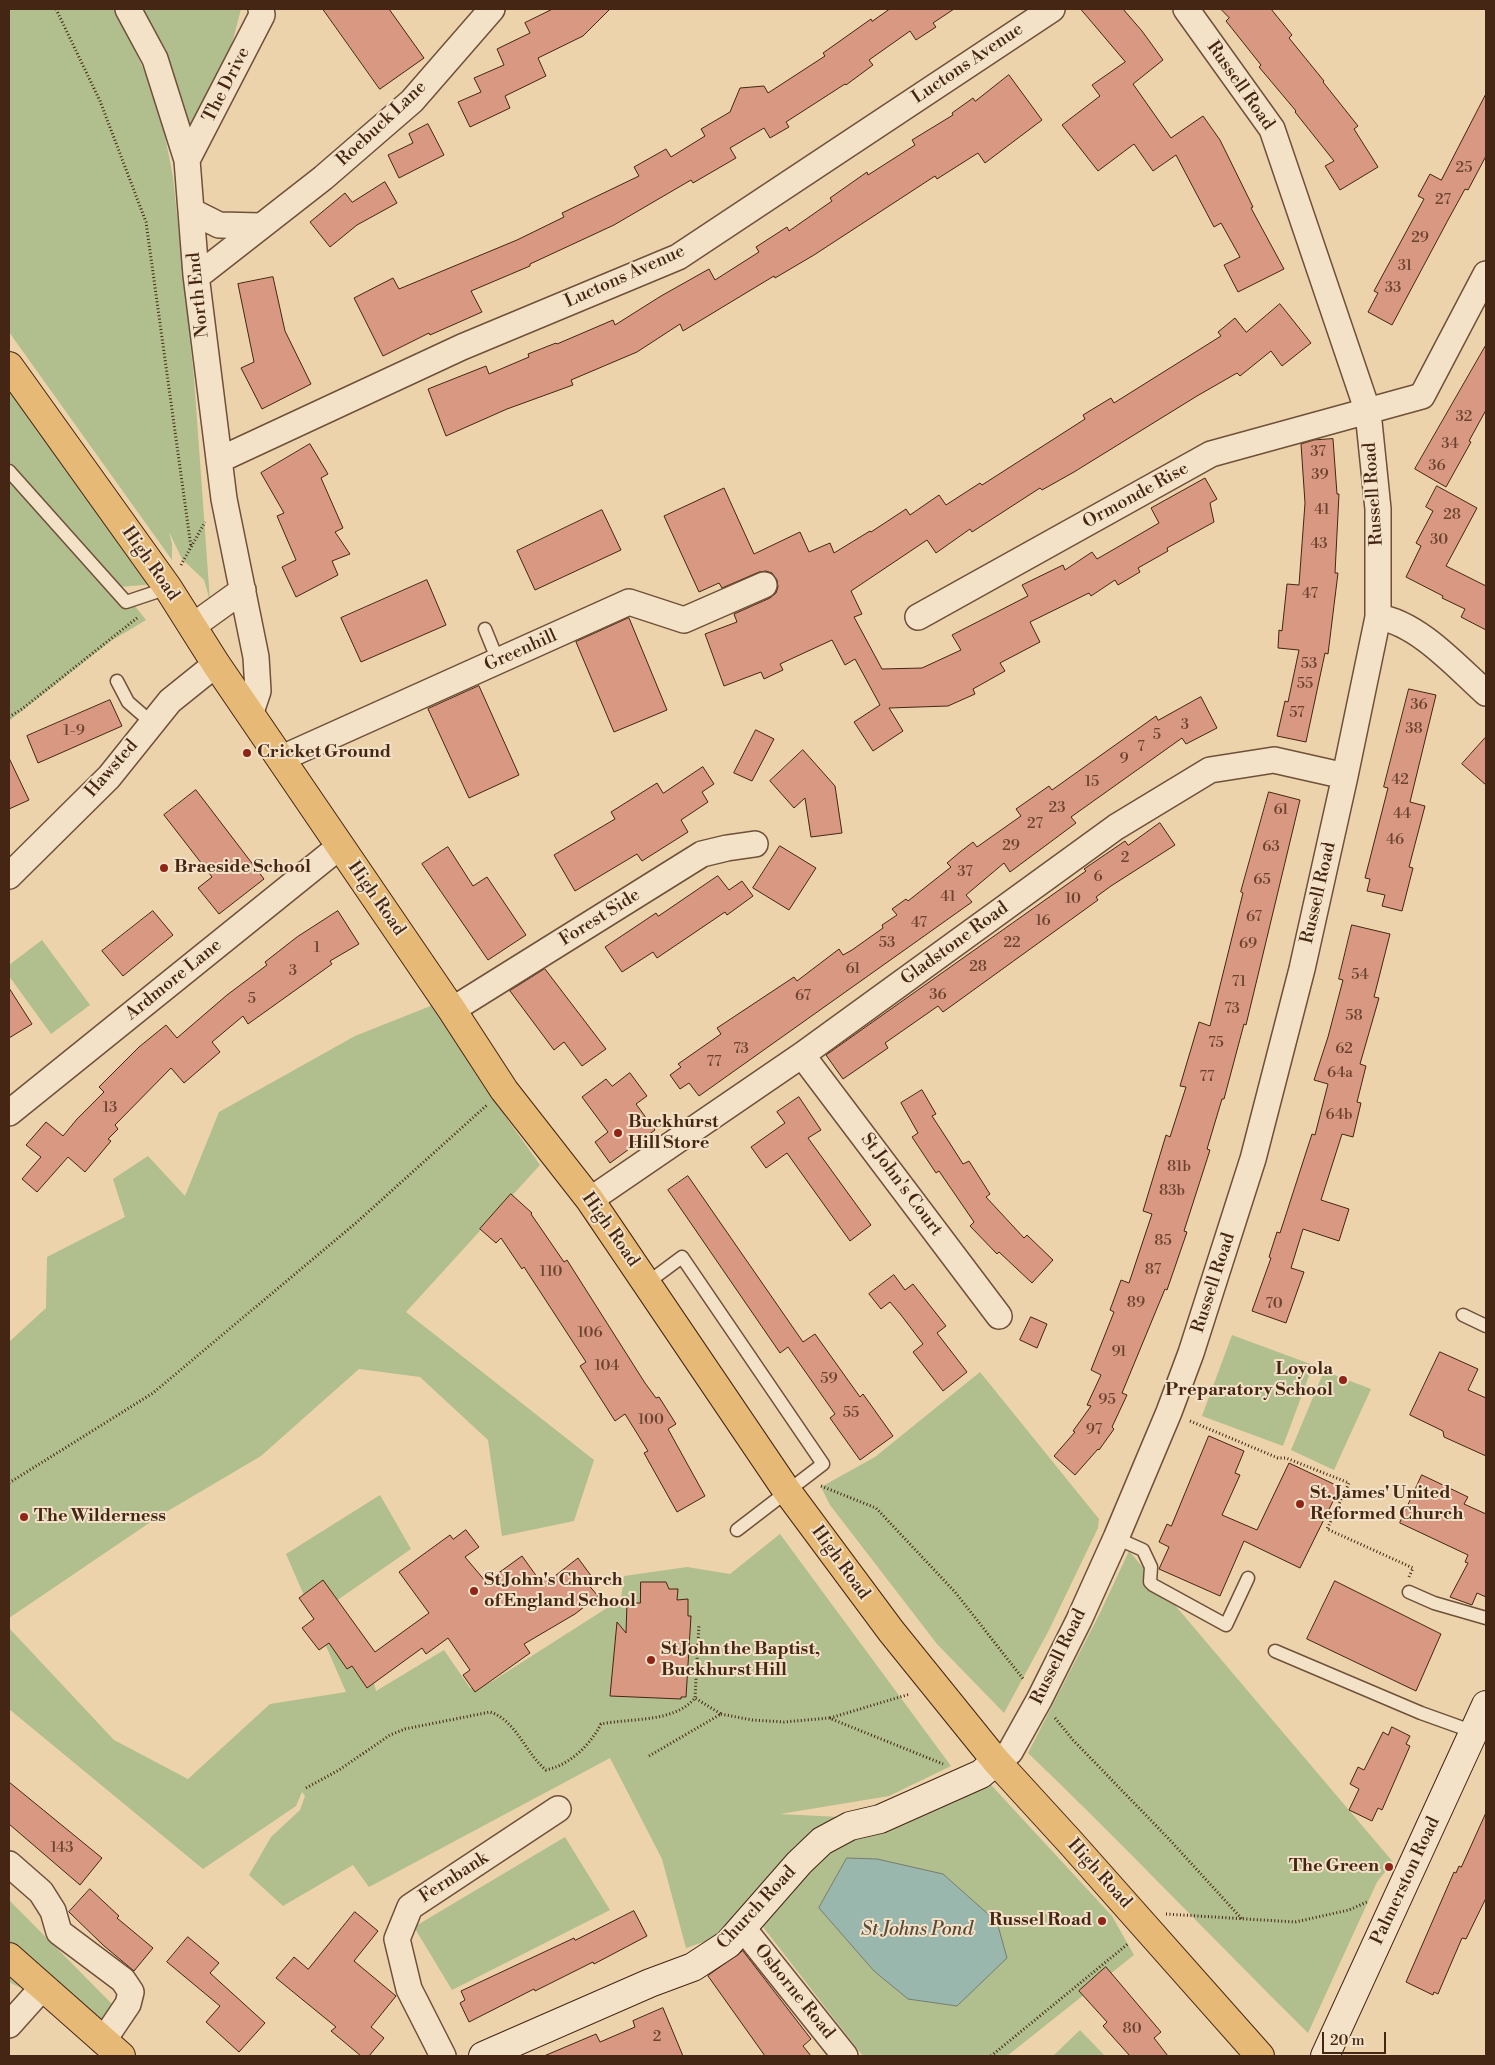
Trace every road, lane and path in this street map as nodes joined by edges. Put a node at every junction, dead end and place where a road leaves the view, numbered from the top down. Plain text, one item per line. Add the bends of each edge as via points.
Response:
1 (56, 9) edge
2 (128, 9) edge
3 (261, 9) edge
4 (492, 9) edge
5 (1052, 9) edge
6 (1186, 9) edge
7 (187, 160) junction
8 (191, 211) junction
9 (260, 226) junction
10 (1486, 274) edge
11 (196, 275) junction
12 (9, 366) edge
13 (1368, 412) junction
14 (219, 460) junction
15 (9, 471) edge
16 (210, 514) dead end
17 (191, 547) junction
18 (174, 578) junction
19 (764, 585) dead end
20 (243, 590) junction
21 (143, 613) dead end
22 (918, 617) dead end
23 (1378, 617) junction
24 (193, 626) junction
25 (485, 628) dead end
26 (498, 661) junction
27 (216, 664) junction
28 (117, 681) dead end
29 (1486, 693) edge
30 (248, 709) junction
31 (9, 716) edge
32 (152, 723) junction
33 (280, 759) junction
34 (1346, 776) junction
35 (755, 844) dead end
36 (339, 847) junction
37 (9, 876) edge
38 (452, 1010) junction
39 (802, 1055) junction
40 (504, 1090) junction
41 (14, 1102) edge
42 (590, 1200) junction
43 (646, 1283) junction
44 (1463, 1315) dead end
45 (999, 1316) dead end
46 (1486, 1326) edge
47 (1169, 1412) junction
48 (9, 1484) edge
49 (787, 1491) junction
50 (737, 1530) dead end
51 (1116, 1538) junction
52 (1248, 1578) dead end
53 (1412, 1588) joint
54 (1486, 1618) edge
55 (699, 1624) dead end
56 (1275, 1651) dead end
57 (931, 1682) junction
58 (695, 1698) junction
59 (1486, 1705) edge
60 (721, 1714) junction
61 (829, 1718) junction
62 (1474, 1732) junction
63 (649, 1756) dead end
64 (996, 1762) junction
65 (945, 1764) dead end
66 (306, 1788) dead end
67 (558, 1809) dead end
68 (9, 1864) edge
69 (1404, 1885) junction
70 (1140, 1920) junction
71 (742, 1927) junction
72 (9, 1958) edge
73 (42, 1987) junction
74 (9, 2025) edge
75 (112, 2048) edge
76 (443, 2056) edge
77 (486, 2056) edge
78 (845, 2056) edge
79 (991, 2056) edge
80 (1260, 2056) edge
81 (1324, 2056) edge

1 - 17 path via 100,101 146,222
2 - 7 street, North End via 155,59
3 - 7 street, The Drive via 262,15
4 - 9 street, Roebuck Lane via 412,100 323,178
5 - 14 street, Luctons Avenue via 678,257 462,347
6 - 13 street, Russell Road via 1272,129
7 - 8 street, North End
8 - 9 street via 219,225
8 - 11 street, North End
9 - 11 street, Roebuck Lane
10 - 13 street, Ormonde Rise via 1422,396
11 - 14 street, North End
12 - 18 main road, High Road
13 - 22 street, Ormonde Rise via 1211,454
13 - 23 street, Russell Road via 1378,509
14 - 20 street, North End
15 - 18 lane via 126,602
16 - 17 path
17 - 18 path
18 - 24 main road, High Road
19 - 26 street, Greenhill via 684,620 629,602
20 - 24 street
20 - 30 street, North End via 256,657 258,691 253,706
21 - 31 path
23 - 29 street via 1416,631
23 - 34 street, Russell Road
24 - 27 main road, High Road
25 - 26 lane
26 - 33 street, Greenhill
27 - 30 main road, High Road
27 - 32 street, Hawsted via 170,701
28 - 32 lane via 128,702
30 - 33 main road, High Road
32 - 37 street, Hawsted via 109,777
33 - 36 main road, High Road
34 - 39 street, Gladstone Road via 1274,760 1210,770 1116,827
34 - 47 street, Russell Road via 1302,969 1253,1159
35 - 38 street, Forest Side via 702,854
36 - 38 main road, High Road
36 - 41 street, Ardmore Lane
38 - 40 main road, High Road
39 - 42 street, Gladstone Road
39 - 45 street, St John's Court
40 - 42 main road, High Road
40 - 48 path via 357,1222 153,1393
42 - 43 main road, High Road
43 - 49 main road, High Road
43 - 49 lane via 682,1257 823,1464
44 - 46 lane
47 - 51 street, Russell Road
47 - 53 path via 1278,1458 1286,1458 1348,1483 1328,1529 1413,1568 1407,1580
49 - 50 lane
49 - 57 main road, High Road
51 - 52 lane via 1143,1550 1149,1560 1153,1585 1226,1625
51 - 64 street, Russell Road via 1039,1700 1010,1752
53 - 54 lane via 1434,1603
55 - 58 path
56 - 62 lane
57 - 61 path via 905,1696
57 - 64 main road, High Road
58 - 60 path
58 - 66 path via 671,1715 600,1724 584,1750 546,1770 536,1762 514,1730 498,1714 490,1712 390,1735
59 - 62 street, Palmerston Road
60 - 61 path via 784,1722
60 - 63 path
61 - 65 path
62 - 69 street, Palmerston Road
64 - 70 main road, High Road
64 - 71 street, Church Road via 981,1774 880,1819 850,1826 822,1841
67 - 76 street, Fernbank via 410,1907 397,1939 409,1989
68 - 75 street via 41,1892 53,1911 59,1932 123,1980 131,1992
69 - 70 path via 1349,1910 1296,1922
69 - 81 street, Palmerston Road
70 - 79 path
70 - 80 main road, High Road
71 - 77 street, Church Road via 728,1944 693,1967
71 - 78 street, Osborne Road
72 - 73 main road
73 - 74 street
73 - 75 main road

